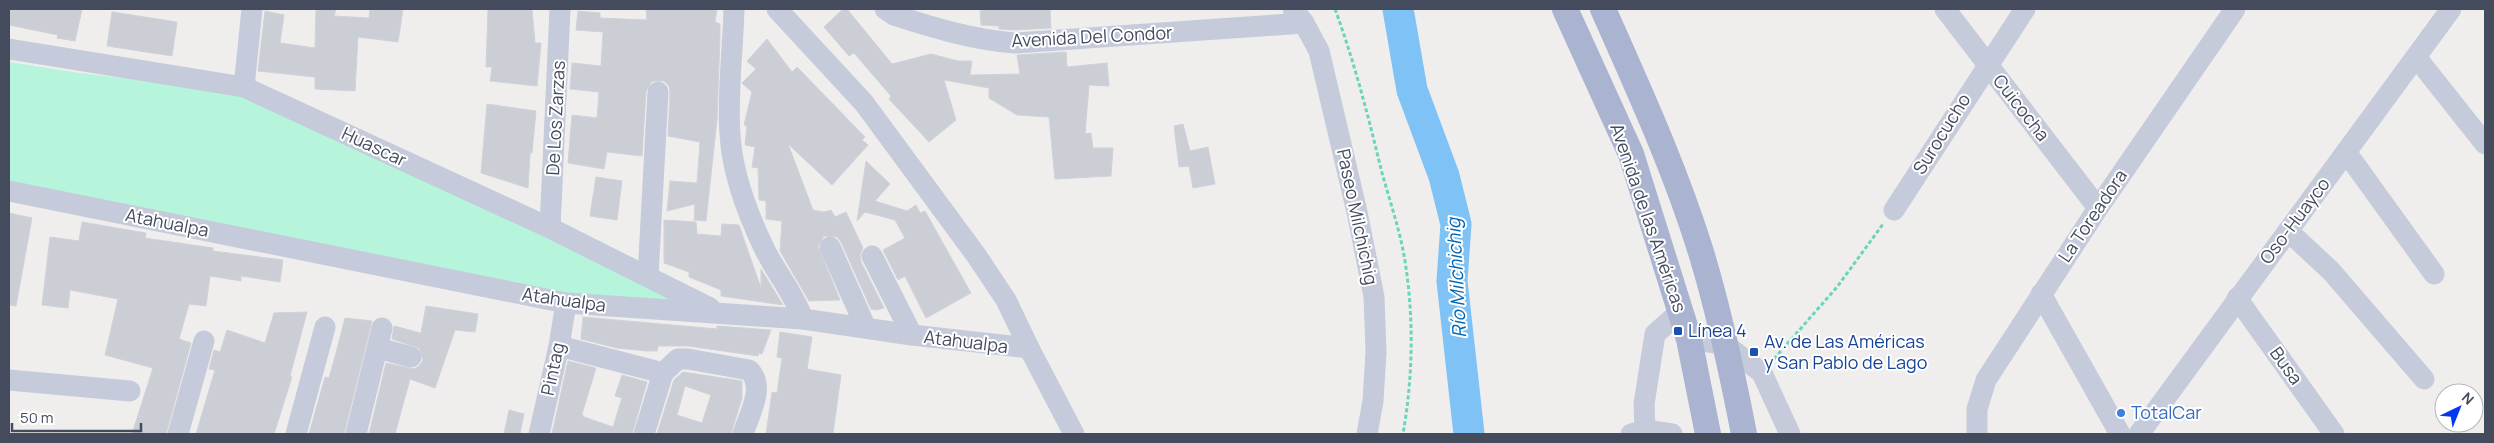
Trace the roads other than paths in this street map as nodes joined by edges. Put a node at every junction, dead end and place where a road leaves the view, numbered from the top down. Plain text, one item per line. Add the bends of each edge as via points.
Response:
1 (252, 9) edge
2 (560, 9) edge
3 (734, 9) edge
4 (777, 9) edge
5 (885, 9) edge
6 (1565, 9) edge
7 (1602, 9) edge
8 (1945, 9) edge
9 (2025, 9) edge
10 (2234, 9) edge
11 (2451, 9) edge
12 (1298, 16) edge
13 (9, 49) edge
14 (2416, 57) junction
15 (1987, 64) junction
16 (244, 86) junction
17 (658, 92) dead end
18 (2485, 144) edge
19 (2346, 152) junction
20 (9, 191) edge
21 (2098, 208) junction
22 (1894, 210) road end
23 (550, 228) junction
24 (2288, 231) junction
25 (830, 247) dead end
26 (872, 256) dead end
27 (2434, 274) dead end
28 (648, 276) junction
29 (2041, 294) junction
30 (2237, 298) junction
31 (566, 303) junction
32 (718, 312) junction
33 (1680, 312) junction
34 (804, 319) junction
35 (325, 327) dead end
36 (866, 328) junction
37 (912, 335) junction
38 (1689, 339) junction
39 (204, 341) dead end
40 (1726, 345) junction
41 (559, 346) junction
42 (1030, 348) junction
43 (411, 357) dead end
44 (663, 373) junction
45 (2424, 379) dead end
46 (9, 380) edge
47 (130, 392) dead end
48 (1638, 432) edge
49 (178, 434) edge
50 (296, 434) edge
51 (356, 434) edge
52 (539, 434) edge
53 (644, 434) edge
54 (743, 434) edge
55 (1074, 434) edge
56 (1367, 434) edge
57 (1672, 434) edge
58 (1708, 434) edge
59 (1744, 434) edge
60 (1790, 434) edge
61 (1977, 434) edge
62 (2120, 434) edge
63 (2139, 434) edge
64 (2334, 434) edge

1 - 16 street
2 - 23 street, De Los Zarzas
3 - 34 street via 730,134 733,156 741,188 765,249 797,301
4 - 42 street via 864,103 976,255 1006,300
5 - 12 street, Avenida Del Condor via 901,17 969,36 1015,43
6 - 33 main road, Avenida de las Américas via 1630,154
7 - 40 main road, Avenida de las Américas via 1661,139 1700,249
8 - 15 street, Cuicocha
9 - 15 street, Surocucho
10 - 21 street, La Toreadora
11 - 14 street, Oso-Huayco
12 - 56 street, Paseo Milchichig via 1319,51 1374,297 1376,352
13 - 16 street, Huascar
14 - 18 street
14 - 19 street, Oso-Huayco
15 - 21 street, Cuicocha
15 - 22 street, Surocucho
16 - 23 street, Huascar
17 - 28 street
19 - 24 street, Oso-Huayco
19 - 27 street
20 - 31 street, Atahualpa
21 - 29 street, La Toreadora
23 - 28 street, Huascar
24 - 30 street, Oso-Huayco
24 - 45 street via 2331,271
25 - 36 street
26 - 37 street
28 - 32 street, Huascar
29 - 61 street, La Toreadora via 1986,380 1977,409
29 - 62 street
30 - 63 street, Oso-Huayco
30 - 64 street, Busa
31 - 32 street, Atahualpa
31 - 41 street, Pintag
32 - 34 street, Atahualpa
33 - 38 main road, Avenida de las Américas
33 - 48 street via 1655,334
34 - 36 street, Atahualpa
35 - 50 street
36 - 37 street, Atahualpa
37 - 42 street, Atahualpa
38 - 40 street
38 - 58 main road, Avenida de las Américas
39 - 49 street
40 - 59 main road, Avenida de las Américas
40 - 60 street via 1762,373
41 - 44 street
41 - 52 street, Pintag
42 - 55 street, Atahualpa
43 - 51 street via 380,338
44 - 53 street
44 - 54 street via 678,359 749,370 756,376 758,387
46 - 47 street
48 - 57 street

